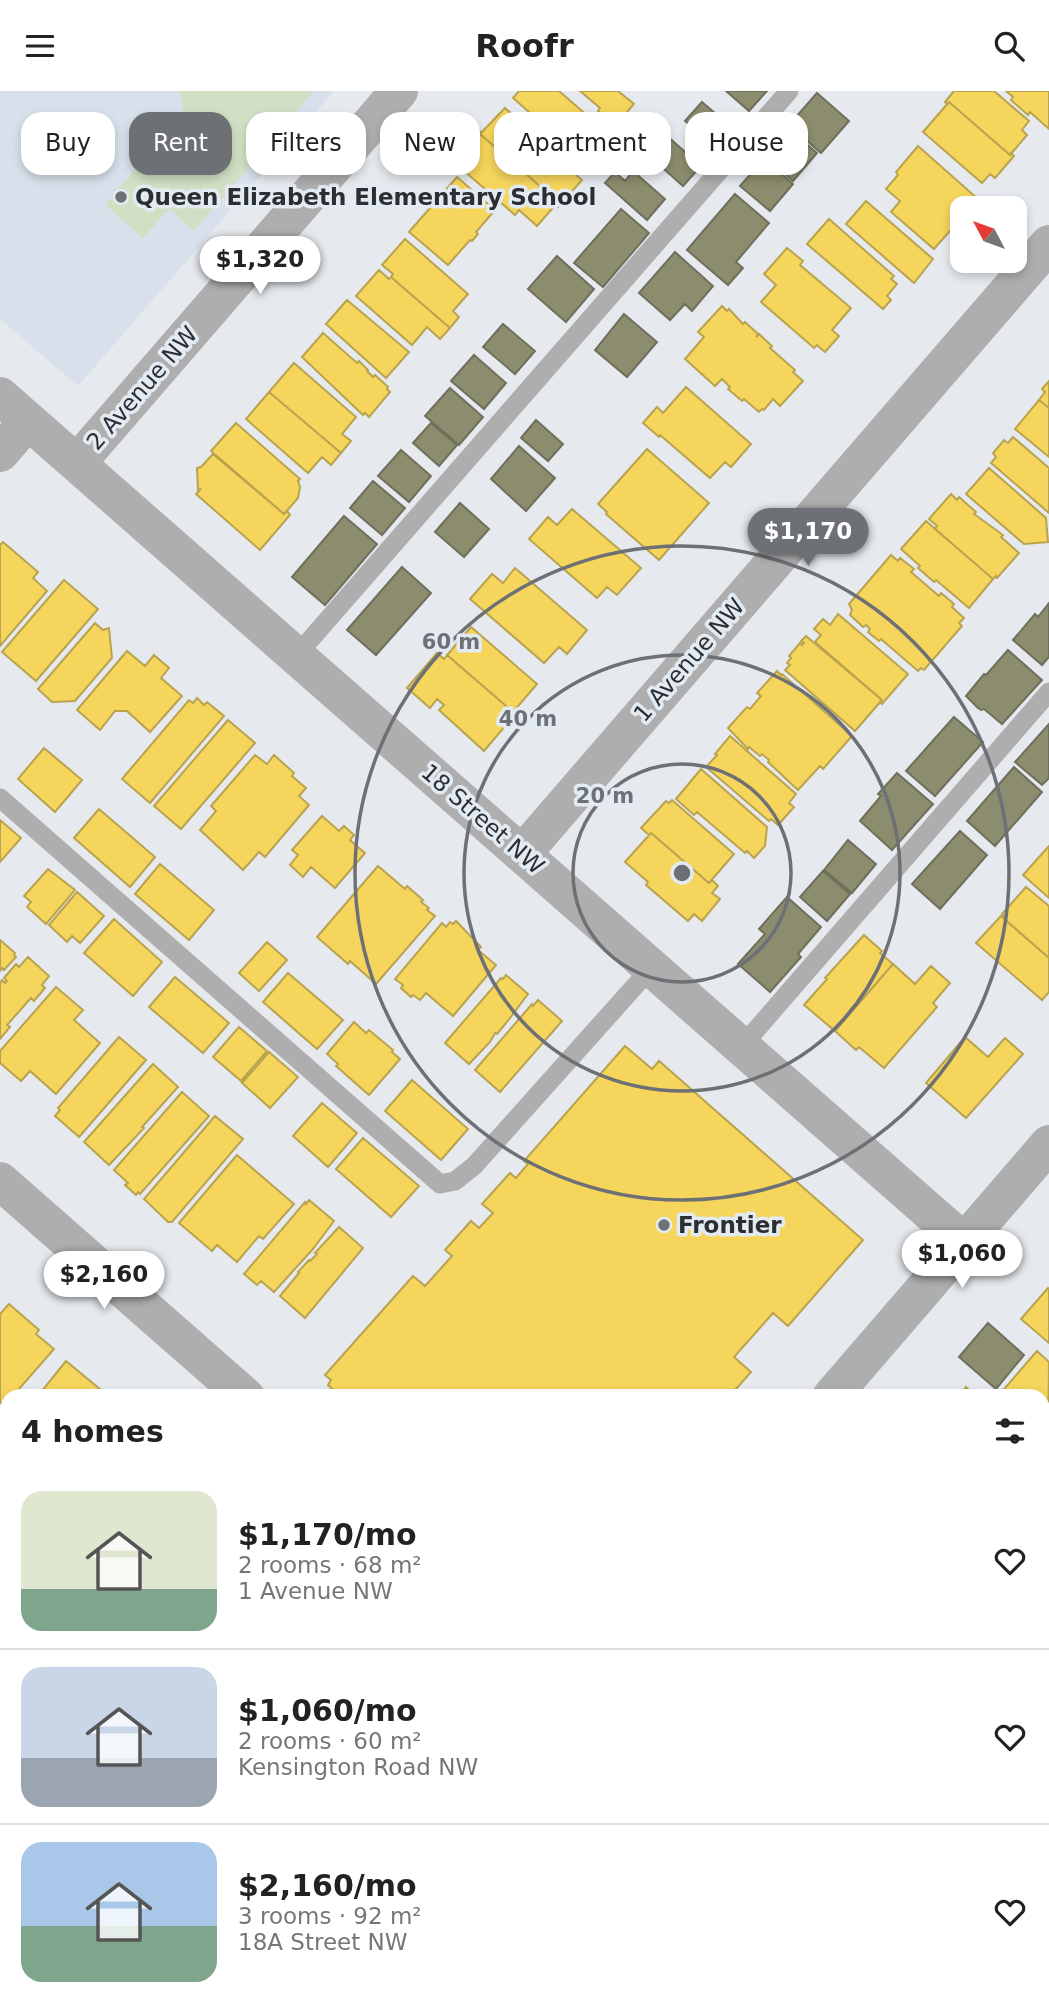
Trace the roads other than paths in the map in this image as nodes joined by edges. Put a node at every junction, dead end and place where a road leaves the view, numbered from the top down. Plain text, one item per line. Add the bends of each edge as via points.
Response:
1 (399, 91) edge
2 (789, 91) edge
3 (1049, 244) edge
4 (0, 396) edge
5 (28, 421) junction
6 (0, 453) edge
7 (77, 463) junction
8 (296, 656) junction
9 (1049, 692) edge
10 (0, 798) edge
11 (522, 854) junction
12 (652, 967) junction
13 (742, 1046) junction
14 (1049, 1145) edge
15 (0, 1181) edge
16 (964, 1242) junction
17 (237, 1389) edge
18 (838, 1389) edge

1 - 7 street, 2 Avenue NW
2 - 8 lane
3 - 11 street, 1 Avenue NW
4 - 5 street, 18 Street NW
5 - 6 street
5 - 7 street, 18 Street NW
7 - 8 street, 18 Street NW
8 - 11 street, 18 Street NW
9 - 13 lane
10 - 12 lane via 440,1184 455,1181 474,1166
11 - 12 street, 18 Street NW
12 - 13 street, 18 Street NW
13 - 16 street, 18 Street NW
14 - 16 street
15 - 17 street
16 - 18 street

